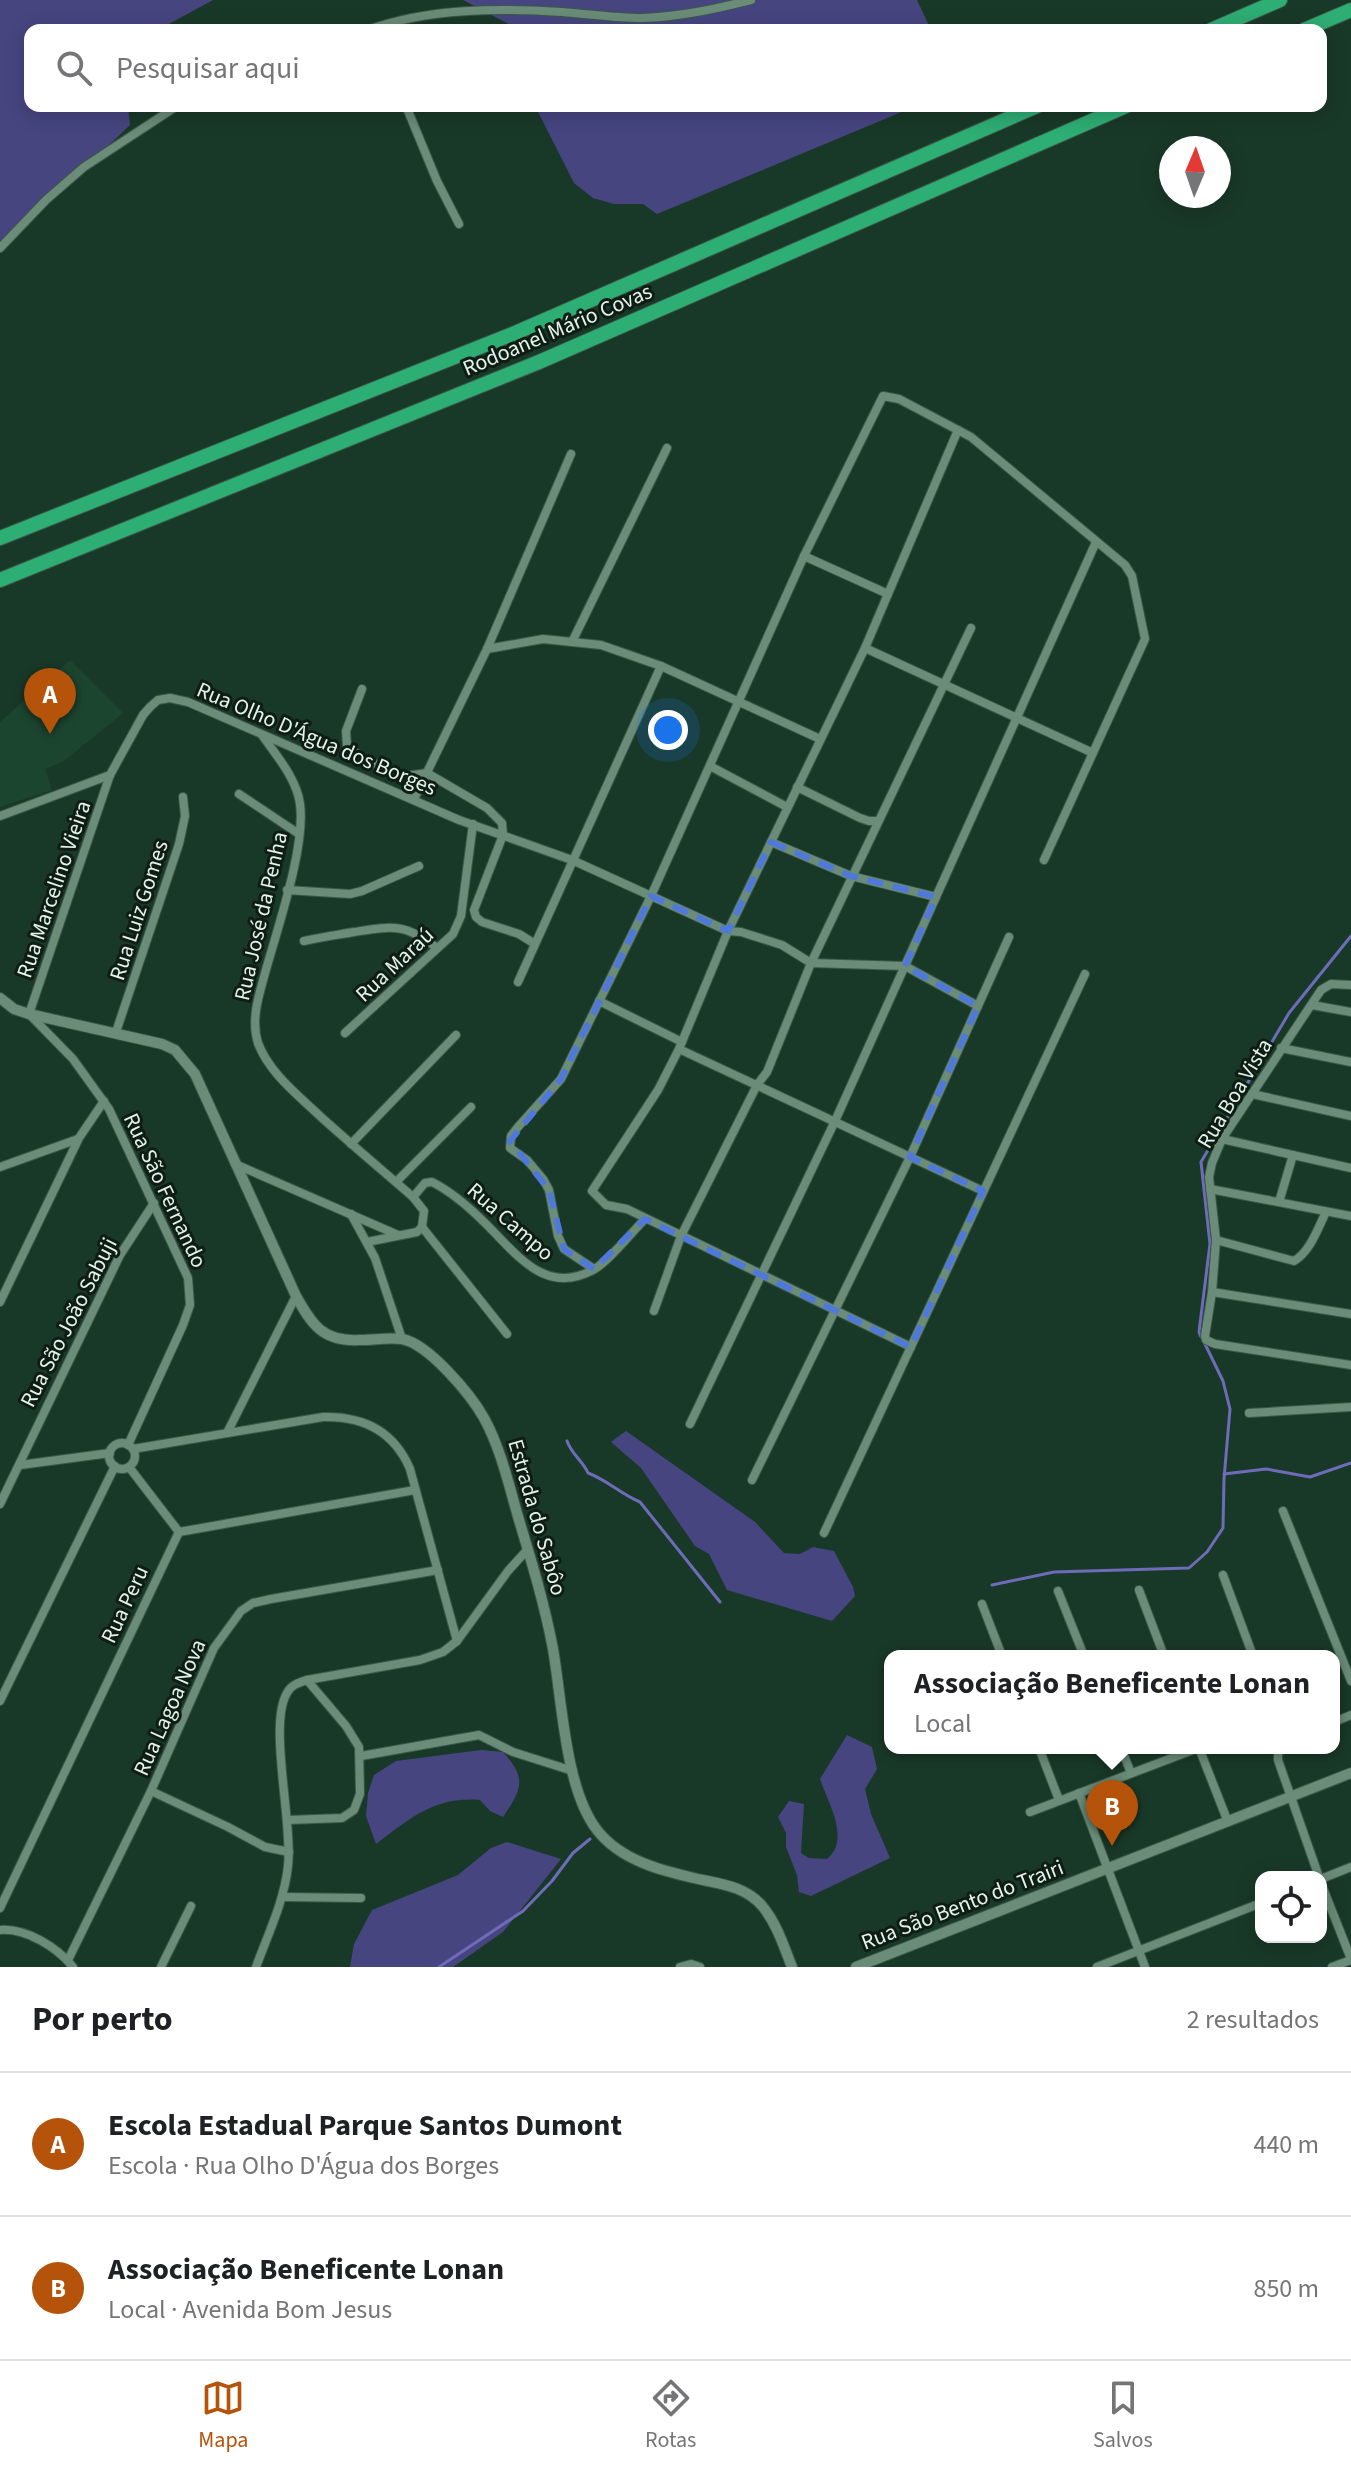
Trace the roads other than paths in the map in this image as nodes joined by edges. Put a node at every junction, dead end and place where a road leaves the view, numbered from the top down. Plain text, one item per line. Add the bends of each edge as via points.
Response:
1 (751, 0) edge
2 (1280, 0) edge
3 (1351, 10) edge
4 (396, 24) edge
5 (1225, 24) edge
6 (1318, 24) edge
7 (168, 112) edge
8 (408, 112) edge
9 (1023, 112) edge
10 (1112, 112) edge
11 (459, 224) dead end
12 (0, 248) edge
13 (958, 430) junction
14 (667, 448) dead end
15 (571, 454) dead end
16 (0, 538) edge
17 (1096, 542) junction
18 (804, 556) junction
19 (0, 580) edge
20 (888, 594) junction
21 (971, 628) dead end
22 (572, 642) junction
23 (865, 648) junction
24 (487, 649) junction
25 (661, 666) junction
26 (944, 684) junction
27 (362, 689) dead end
28 (738, 702) junction
29 (1017, 718) junction
30 (262, 734) junction
31 (820, 739) junction
32 (1093, 753) junction
33 (710, 766) junction
34 (427, 773) junction
35 (110, 775) junction
36 (797, 787) junction
37 (239, 794) dead end
38 (183, 797) dead end
39 (414, 799) junction
40 (787, 807) junction
41 (0, 816) edge
42 (878, 821) junction
43 (473, 824) junction
44 (299, 834) junction
45 (503, 835) junction
46 (771, 842) junction
47 (572, 860) junction
48 (1044, 860) dead end
49 (419, 866) dead end
50 (851, 876) junction
51 (287, 890) junction
52 (651, 896) junction
53 (936, 897) junction
54 (728, 931) junction
55 (1009, 937) dead end
56 (304, 941) dead end
57 (535, 944) junction
58 (437, 948) junction
59 (811, 963) junction
60 (905, 966) junction
61 (1085, 974) dead end
62 (518, 982) dead end
63 (1351, 985) edge
64 (0, 998) edge
65 (599, 1001) junction
66 (1312, 1005) junction
67 (978, 1006) junction
68 (1351, 1012) edge
69 (29, 1014) junction
70 (116, 1032) junction
71 (345, 1033) dead end
72 (456, 1035) dead end
73 (681, 1045) junction
74 (1281, 1048) junction
75 (1351, 1062) edge
76 (757, 1085) junction
77 (1252, 1094) junction
78 (104, 1101) junction
79 (471, 1107) dead end
80 (1351, 1116) edge
81 (835, 1121) junction
82 (79, 1138) junction
83 (1222, 1139) junction
84 (351, 1144) junction
85 (1293, 1155) junction
86 (910, 1157) junction
87 (234, 1163) junction
88 (0, 1167) edge
89 (1351, 1168) edge
90 (396, 1182) junction
91 (1210, 1189) junction
92 (983, 1191) junction
93 (413, 1197) junction
94 (1279, 1202) junction
95 (154, 1203) junction
96 (1326, 1212) junction
97 (350, 1213) junction
98 (1351, 1216) edge
99 (645, 1219) junction
100 (422, 1227) junction
101 (399, 1236) junction
102 (681, 1236) junction
103 (1216, 1240) junction
104 (367, 1242) junction
105 (594, 1269) junction
106 (761, 1276) junction
107 (1212, 1292) junction
108 (296, 1296) junction
109 (0, 1302) edge
110 (654, 1311) dead end
111 (836, 1311) junction
112 (1351, 1314) edge
113 (507, 1334) dead end
114 (402, 1339) junction
115 (911, 1347) junction
116 (1351, 1365) edge
117 (1351, 1407) edge
118 (1249, 1413) dead end
119 (690, 1424) dead end
120 (227, 1433) junction
121 (130, 1447) junction
122 (110, 1453) junction
123 (20, 1465) junction
124 (115, 1466) junction
125 (129, 1467) junction
126 (752, 1480) dead end
127 (415, 1490) junction
128 (0, 1504) edge
129 (1283, 1511) dead end
130 (179, 1532) junction
131 (824, 1533) dead end
132 (528, 1549) junction
133 (438, 1570) junction
134 (1223, 1575) dead end
135 (1139, 1590) dead end
136 (1058, 1591) dead end
137 (982, 1604) dead end
138 (457, 1641) junction
139 (1000, 1650) edge
140 (1082, 1650) edge
141 (1162, 1650) edge
142 (1251, 1650) edge
143 (1339, 1650) edge
144 (1340, 1654) edge
145 (307, 1680) junction
146 (1351, 1681) edge
147 (1, 1696) edge
148 (1041, 1754) edge
149 (1123, 1754) edge
150 (1182, 1754) edge
151 (1200, 1754) edge
152 (1278, 1754) edge
153 (361, 1756) junction
154 (573, 1771) junction
155 (1131, 1773) junction
156 (1351, 1773) edge
157 (151, 1791) junction
158 (1079, 1793) junction
159 (1292, 1796) junction
160 (1059, 1800) junction
161 (1030, 1812) dead end
162 (288, 1820) junction
163 (1228, 1822) junction
164 (289, 1852) junction
165 (1351, 1867) edge
166 (1107, 1869) junction
167 (1317, 1871) edge
168 (1327, 1877) edge
169 (283, 1897) junction
170 (361, 1898) dead end
171 (1327, 1898) edge
172 (1255, 1905) edge
173 (191, 1906) dead end
174 (0, 1908) edge
175 (0, 1930) edge
176 (1139, 1951) junction
177 (1351, 1959) edge
178 (70, 1964) edge
179 (161, 1967) edge
180 (256, 1967) edge
181 (680, 1967) edge
182 (700, 1967) edge
183 (792, 1967) edge
184 (856, 1967) edge
185 (1097, 1967) edge
186 (1145, 1967) edge
187 (1332, 1967) edge

1 - 4 street via 672,16 496,11
2 - 5 highway
3 - 6 highway
7 - 12 street via 84,167
8 - 11 street
9 - 16 highway, Rodoanel Mário Covas via 515,333
10 - 19 highway, Rodoanel Mário Covas via 539,362
13 - 17 street
13 - 18 street via 883,396
13 - 20 street
14 - 22 street
15 - 24 street
17 - 29 street
17 - 32 street via 1132,576 1145,639
18 - 20 street
18 - 28 street
20 - 23 street
21 - 26 street
22 - 24 street via 543,639
22 - 25 street via 601,645
23 - 26 street
23 - 31 street
24 - 34 street
25 - 28 street
25 - 47 street
26 - 29 street
26 - 42 street
27 - 34 street via 346,731 347,746 365,760 406,776
28 - 31 street
28 - 33 street
29 - 32 street
29 - 53 street
30 - 35 street, Rua Olho D'Água dos Borges via 188,702 158,700 143,715
30 - 39 street, Rua Olho D'Água dos Borges
30 - 44 street, Rua José da Penha via 295,785
31 - 36 street
32 - 48 street
33 - 40 street
33 - 52 street
34 - 39 street
34 - 45 street via 487,808 502,823
35 - 41 street
35 - 69 street, Rua Marcelino Vieira
36 - 40 street
36 - 42 street via 860,818
37 - 44 street
38 - 70 street, Rua Luiz Gomes via 181,837
39 - 43 street, Rua Olho D'Água dos Borges
40 - 46 street
42 - 50 street
43 - 45 street, Rua Olho D'Água dos Borges
43 - 58 street, Rua Maraú via 461,916 453,934
44 - 51 street, Rua José da Penha
45 - 47 street, Rua Olho D'Água dos Borges
45 - 57 street via 474,910 476,917
46 - 50 street
46 - 54 street
47 - 52 street, Rua Olho D'Água dos Borges
47 - 57 street
49 - 51 street via 350,894
50 - 53 street
50 - 59 street
51 - 84 street, Rua José da Penha via 257,1001 259,1044 293,1092
52 - 54 street, Rua Olho D'Água dos Borges
52 - 65 street
53 - 60 street
54 - 59 street, Rua Olho D'Água dos Borges via 782,945
54 - 73 street
55 - 67 street
56 - 58 street via 388,926 412,931
57 - 62 street
58 - 71 street, Rua Maraú
59 - 60 street
59 - 76 street
60 - 67 street
60 - 81 street
61 - 92 street
63 - 66 street, Rua Boa Vista via 1331,984
64 - 69 street
65 - 73 street
65 - 105 street via 561,1079 510,1141 510,1148 535,1167 549,1190 564,1249
66 - 68 street
66 - 74 street, Rua Boa Vista
67 - 86 street
69 - 70 street
69 - 78 street, Rua São Fernando
70 - 87 street via 162,1044 186,1061
72 - 84 street
73 - 76 street
73 - 99 street via 592,1191 606,1205
74 - 75 street
74 - 77 street, Rua Boa Vista
76 - 81 street
76 - 102 street
77 - 80 street
77 - 83 street, Rua Boa Vista
78 - 82 street
78 - 95 street, Rua São Fernando
79 - 90 street
81 - 86 street
81 - 106 street
82 - 88 street
82 - 109 street
83 - 85 street
83 - 91 street, Rua Boa Vista via 1212,1163
84 - 90 street, Rua José da Penha
85 - 89 street
85 - 94 street
86 - 92 street
86 - 111 street
87 - 97 street
87 - 108 street
90 - 93 street, Rua José da Penha
91 - 94 street
91 - 103 street, Rua Boa Vista
92 - 115 street
93 - 100 street via 424,1211
93 - 105 street, Rua Campo via 425,1183 438,1185 526,1263 549,1276 571,1278
94 - 96 street
95 - 121 street, Rua São Fernando via 188,1278 190,1305
95 - 123 street, Rua São João Sabuji via 120,1255
96 - 98 street
96 - 103 street via 1306,1250 1294,1261
97 - 101 street
97 - 104 street
99 - 102 street
99 - 105 street
100 - 101 street
100 - 113 street
101 - 104 street
102 - 106 street
102 - 110 street
103 - 107 street, Rua Boa Vista
104 - 114 street
106 - 111 street
106 - 119 street
107 - 112 street
107 - 116 street, Rua Boa Vista via 1206,1340
108 - 114 street via 312,1323 329,1336
108 - 120 street
111 - 115 street
111 - 126 street
114 - 132 street, Estrada do Sabôo via 430,1356 483,1415
115 - 131 street
117 - 118 street
120 - 121 street
120 - 127 street via 323,1417 358,1419 388,1437 405,1456
121 - 122 street via 117,1445
121 - 125 street via 135,1458
122 - 123 street
122 - 124 street
123 - 128 street, Rua São João Sabuji
124 - 125 street
124 - 147 street
125 - 130 street
127 - 130 street
127 - 133 street
129 - 143 street
130 - 174 street, Rua Peru
132 - 138 street
132 - 154 street, Estrada do Sabôo via 553,1647
133 - 138 street
133 - 157 street, Rua Lagoa Nova via 271,1599 241,1611 214,1648
134 - 142 street
135 - 141 street
136 - 140 street
137 - 139 street
138 - 145 street via 432,1657
144 - 146 street
145 - 153 street via 356,1740
145 - 162 street via 285,1695 279,1722
148 - 160 street
149 - 155 street
150 - 155 street
151 - 163 street
152 - 159 street
153 - 154 street via 479,1735
153 - 162 street via 360,1794 350,1815
154 - 183 street, Estrada do Sabôo via 588,1815 611,1845 663,1870 733,1886 753,1897 772,1920
155 - 158 street
156 - 159 street, Rua São Bento do Trairi
157 - 164 street via 265,1847
157 - 178 street, Rua Lagoa Nova
158 - 160 street
158 - 166 street
159 - 163 street, Rua São Bento do Trairi
159 - 167 street
160 - 161 street
162 - 164 street
163 - 166 street, Rua São Bento do Trairi
164 - 169 street
165 - 168 street
166 - 176 street
166 - 184 street, Rua São Bento do Trairi
169 - 170 street
169 - 180 street
171 - 177 street
172 - 176 street
173 - 179 street
175 - 178 street via 24,1933
176 - 185 street
176 - 186 street
177 - 187 street
181 - 182 street

